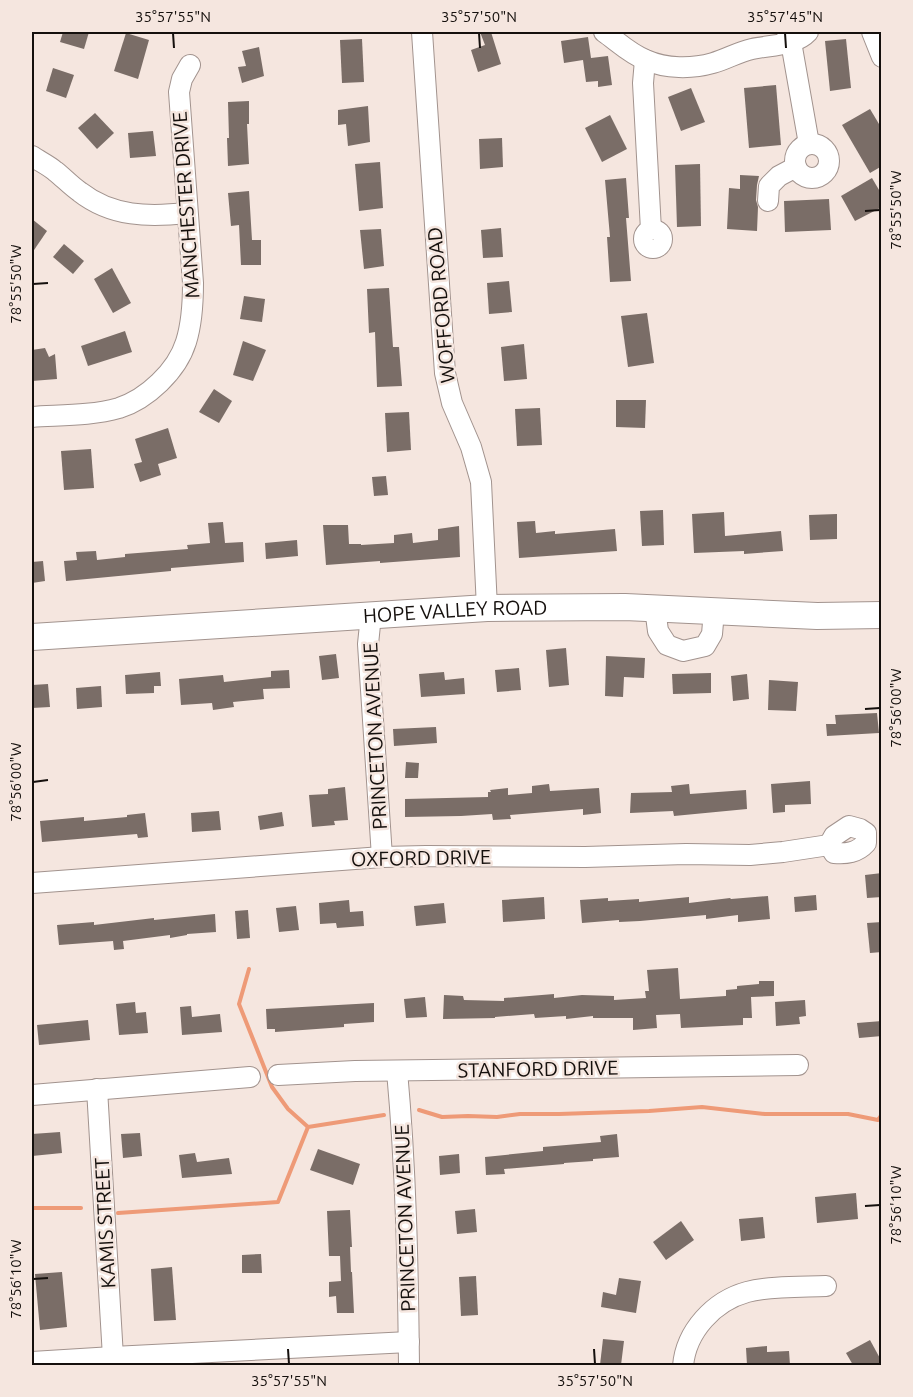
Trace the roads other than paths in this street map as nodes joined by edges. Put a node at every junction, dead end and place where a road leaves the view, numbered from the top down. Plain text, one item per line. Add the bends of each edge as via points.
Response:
1 (422, 32) edge
2 (604, 32) edge
3 (872, 32) edge
4 (795, 35) edge
5 (882, 57) edge
6 (645, 60) junction
7 (190, 65) dead end
8 (808, 144) junction
9 (32, 156) edge
10 (796, 166) junction
11 (768, 201) dead end
12 (187, 213) junction
13 (651, 230) dead end
14 (32, 417) edge
15 (488, 608) junction
16 (655, 608) junction
17 (714, 611) junction
18 (371, 615) junction
19 (882, 615) edge
20 (32, 637) edge
21 (820, 846) dead end
22 (382, 857) junction
23 (32, 883) edge
24 (798, 1065) dead end
25 (397, 1071) junction
26 (278, 1075) dead end
27 (250, 1077) dead end
28 (97, 1089) junction
29 (32, 1095) edge
30 (826, 1286) dead end
31 (409, 1341) junction
32 (113, 1357) junction
33 (32, 1362) edge
34 (409, 1365) edge
35 (683, 1365) edge

1 - 15 street, WOFFORD ROAD via 445,373 481,482
2 - 6 street
3 - 5 street
4 - 6 street via 700,66 673,67
4 - 8 street
6 - 13 street
7 - 12 street, MANCHESTER DRIVE via 179,92
8 - 10 street via 798,150
8 - 10 street via 824,148 827,168 819,176 808,178
9 - 12 street via 81,193 114,211 138,215
10 - 11 street via 769,186
12 - 14 street, MANCHESTER DRIVE via 193,309 186,342 173,367 158,385 119,408
15 - 16 main road, HOPE VALLEY ROAD
15 - 18 main road, HOPE VALLEY ROAD
16 - 17 main road, HOPE VALLEY ROAD
16 - 17 street via 658,631 667,645 683,651 705,646 712,634
17 - 19 main road, HOPE VALLEY ROAD
18 - 20 main road, HOPE VALLEY ROAD
18 - 22 street, PRINCETON AVENUE via 368,644
21 - 22 street, OXFORD DRIVE via 750,855
22 - 23 street, OXFORD DRIVE
24 - 25 street, STANFORD DRIVE
25 - 26 street, STANFORD DRIVE
25 - 31 street, PRINCETON AVENUE
27 - 28 street
28 - 29 street
28 - 32 street, KAMIS STREET
30 - 35 street via 746,1292 726,1301 698,1325
31 - 32 street
31 - 34 street, PRINCETON AVENUE
32 - 33 street

